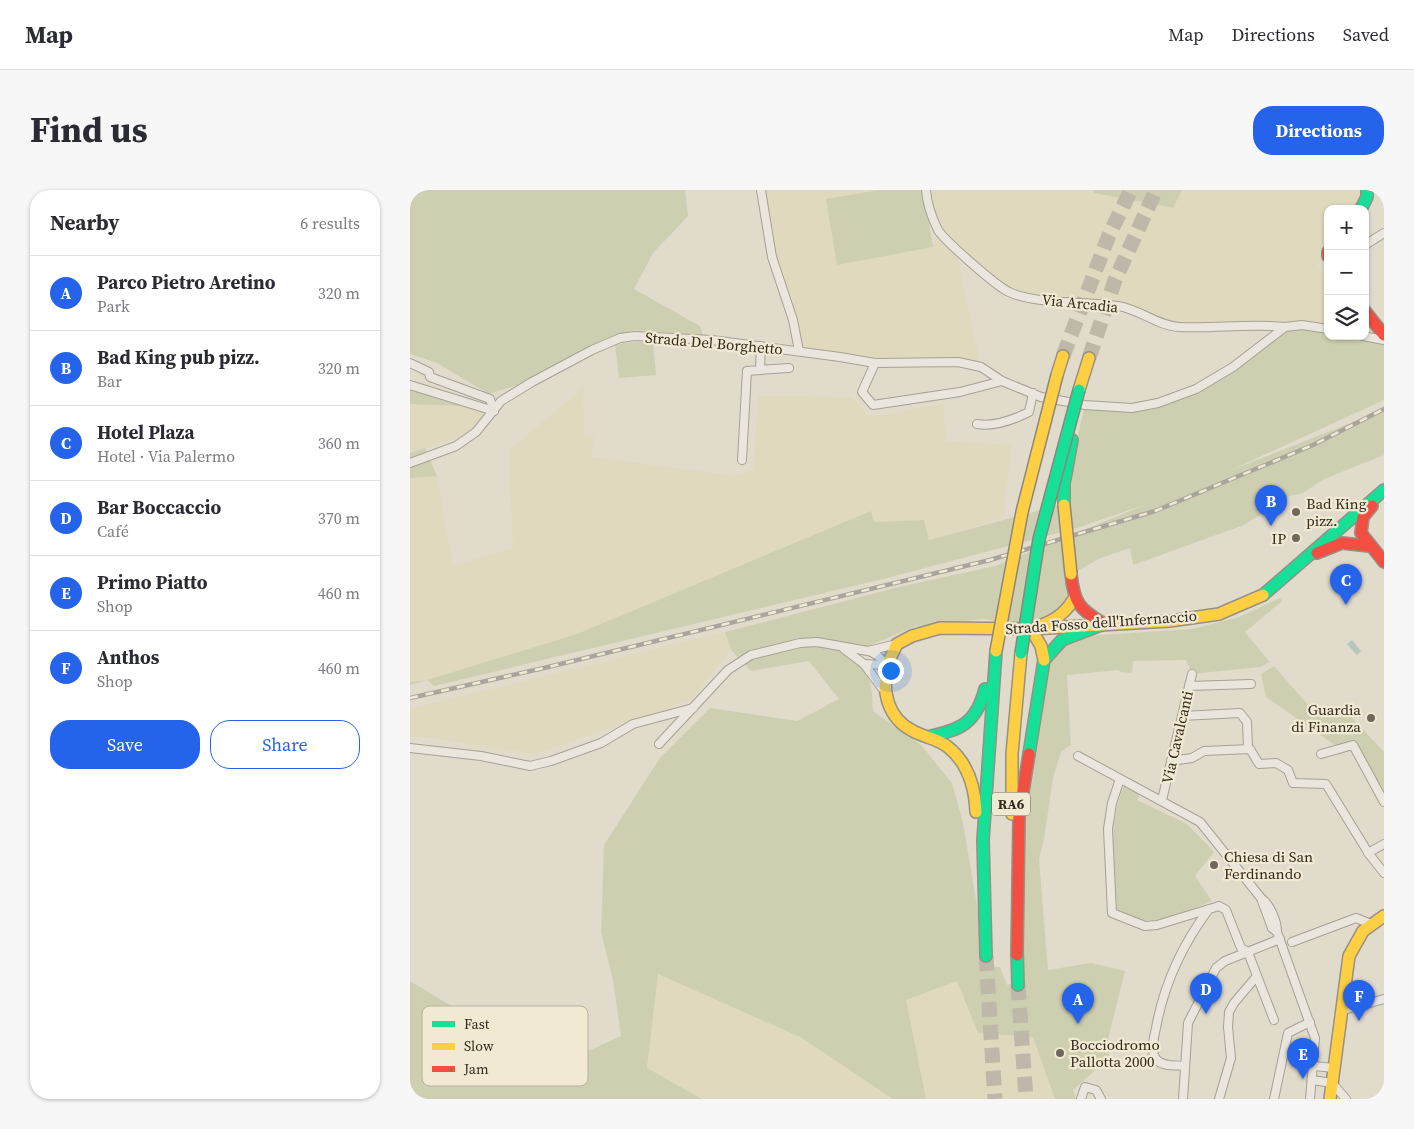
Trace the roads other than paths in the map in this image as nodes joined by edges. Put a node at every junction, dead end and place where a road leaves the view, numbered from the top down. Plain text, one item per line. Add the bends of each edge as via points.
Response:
1 (761, 190) edge
2 (926, 190) edge
3 (1367, 190) edge
4 (1363, 205) edge
5 (1384, 233) edge
6 (1369, 243) edge
7 (1369, 316) edge
8 (1285, 326) junction
9 (1324, 328) edge
10 (1384, 335) edge
11 (1369, 337) edge
12 (1384, 340) edge
13 (761, 346) junction
14 (799, 351) junction
15 (1063, 356) tunnel mouth
16 (1089, 358) tunnel mouth
17 (410, 363) edge
18 (875, 363) junction
19 (789, 368) dead end
20 (760, 370) junction
21 (1002, 381) junction
22 (410, 385) edge
23 (1079, 390) junction
24 (1033, 394) junction
25 (494, 411) junction
26 (977, 424) dead end
27 (742, 460) dead end
28 (410, 462) edge
29 (1381, 492) edge
30 (1369, 546) junction
31 (1384, 562) edge
32 (1295, 569) junction
33 (1073, 600) junction
34 (1104, 624) junction
35 (1031, 629) junction
36 (897, 644) junction
37 (844, 648) junction
38 (868, 651) junction
39 (993, 651) junction
40 (1044, 660) junction
41 (864, 664) junction
42 (887, 665) junction
43 (1192, 674) dead end
44 (1251, 684) dead end
45 (1189, 686) junction
46 (884, 692) junction
47 (693, 708) junction
48 (1182, 716) junction
49 (928, 737) junction
50 (659, 744) dead end
51 (410, 748) edge
52 (1248, 749) junction
53 (1322, 754) dead end
54 (1078, 756) dead end
55 (1171, 761) junction
56 (1120, 778) junction
57 (1162, 800) junction
58 (1384, 802) edge
59 (1384, 844) edge
60 (1368, 853) junction
61 (1384, 873) edge
62 (984, 903) junction
63 (1209, 909) junction
64 (1384, 916) edge
65 (1370, 924) junction
66 (1279, 936) junction
67 (1292, 942) dead end
68 (1248, 952) junction
69 (1017, 955) junction
70 (986, 956) tunnel mouth
71 (1258, 976) junction
72 (1018, 985) tunnel mouth
73 (1384, 1000) edge
74 (1342, 1010) junction
75 (1274, 1020) dead end
76 (1310, 1022) junction
77 (1185, 1066) junction
78 (1314, 1066) junction
79 (1334, 1068) junction
80 (1312, 1080) junction
81 (1332, 1083) junction
82 (1081, 1099) edge
83 (1101, 1099) edge
84 (1183, 1099) edge
85 (1219, 1099) edge
86 (1274, 1099) edge
87 (1310, 1099) edge
88 (1330, 1099) edge
89 (1346, 1099) edge

1 - 14 street via 772,257 793,320
2 - 8 street, Via Arcadia via 939,231 1010,292 1034,298 1119,306 1176,327
3 - 4 main road
5 - 6 street
7 - 10 main road
8 - 9 street
8 - 24 street, Strada Del Borghetto via 1233,367 1196,389 1158,403 1132,408 1085,405
11 - 12 street
13 - 14 street, Strada Del Borghetto
13 - 20 street
13 - 25 street, Strada Del Borghetto via 664,337 620,338 532,382 501,401
14 - 18 street, Strada Del Borghetto
15 - 39 main road, RA6, bridge via 1032,459
16 - 23 main road, RA6
17 - 25 street via 429,372 430,377 490,400
18 - 21 street, Strada Del Borghetto via 958,362 981,367
18 - 21 street via 862,392 873,405 960,392
19 - 20 street
20 - 27 street via 747,371
21 - 24 street, Strada Del Borghetto
22 - 25 street
23 - 33 main road, bridge via 1064,484
23 - 69 main road, RA6, bridge via 1039,539 1021,653 1011,787
24 - 26 street via 1029,412 1011,421
25 - 28 street, Strada Del Borghetto via 476,432 456,446
29 - 30 main road via 1361,522 1361,534
29 - 32 main road, Strada Fosso dell'Infernaccio
30 - 31 main road
30 - 32 main road via 1338,543
32 - 34 main road, Strada Fosso dell'Infernaccio via 1260,597 1219,614 1170,621
33 - 34 main road via 1088,615
33 - 35 main road via 1056,621
34 - 35 main road, Strada Fosso dell'Infernaccio
34 - 40 main road via 1062,640
35 - 36 main road, Strada Fosso dell'Infernaccio via 940,628
35 - 40 main road via 1041,646
36 - 38 street, Strada Fosso dell'Infernaccio
36 - 42 main road
37 - 38 street, Strada Fosso dell'Infernaccio
37 - 41 street, Strada Fosso dell'Infernaccio
37 - 47 street, Strada Fosso dell'Infernaccio via 817,642 800,643 751,655 728,670
38 - 42 street, Strada Fosso dell'Infernaccio
39 - 49 main road via 982,707 973,719 953,731
39 - 62 main road, RA6
40 - 69 main road via 1019,817
41 - 42 street
41 - 46 street, Strada Fosso dell'Infernaccio
42 - 46 main road
43 - 45 street, Via Cavalcanti
44 - 45 street
45 - 48 street, Via Cavalcanti
46 - 49 main road via 894,716 902,725
47 - 50 street, Strada Fosso dell'Infernaccio
47 - 51 street via 632,724 601,743 530,766 482,756
48 - 52 street via 1240,713 1247,722
48 - 55 street, Via Cavalcanti
49 - 62 main road via 948,747 967,772 973,786 978,871
52 - 55 street via 1204,750 1192,758
52 - 60 street via 1259,764 1276,763 1288,770 1293,783 1326,784
53 - 58 street via 1353,745
54 - 56 street
55 - 57 street, Via Cavalcanti
56 - 57 street
56 - 63 street via 1108,829 1112,912 1145,926
57 - 66 street via 1200,822 1255,889 1272,928
59 - 60 street
60 - 61 street
62 - 70 main road, RA6
63 - 68 street via 1219,906 1226,910 1242,948
63 - 77 street via 1170,974 1161,1000 1154,1040 1153,1053 1158,1061
64 - 65 main road
65 - 67 street via 1356,918
65 - 74 main road via 1355,942 1349,956
66 - 68 street
66 - 76 street
68 - 71 street
68 - 77 street via 1216,968 1188,1023
69 - 72 main road, RA6
71 - 75 street
71 - 85 street via 1229,1013 1231,1058
73 - 74 street
74 - 79 main road
76 - 78 street via 1316,1042
76 - 86 street via 1288,1033
77 - 84 street
78 - 79 street
78 - 80 street
79 - 81 main road
80 - 81 street
80 - 87 street
81 - 88 main road
81 - 89 street
82 - 83 street via 1085,1087 1096,1090

